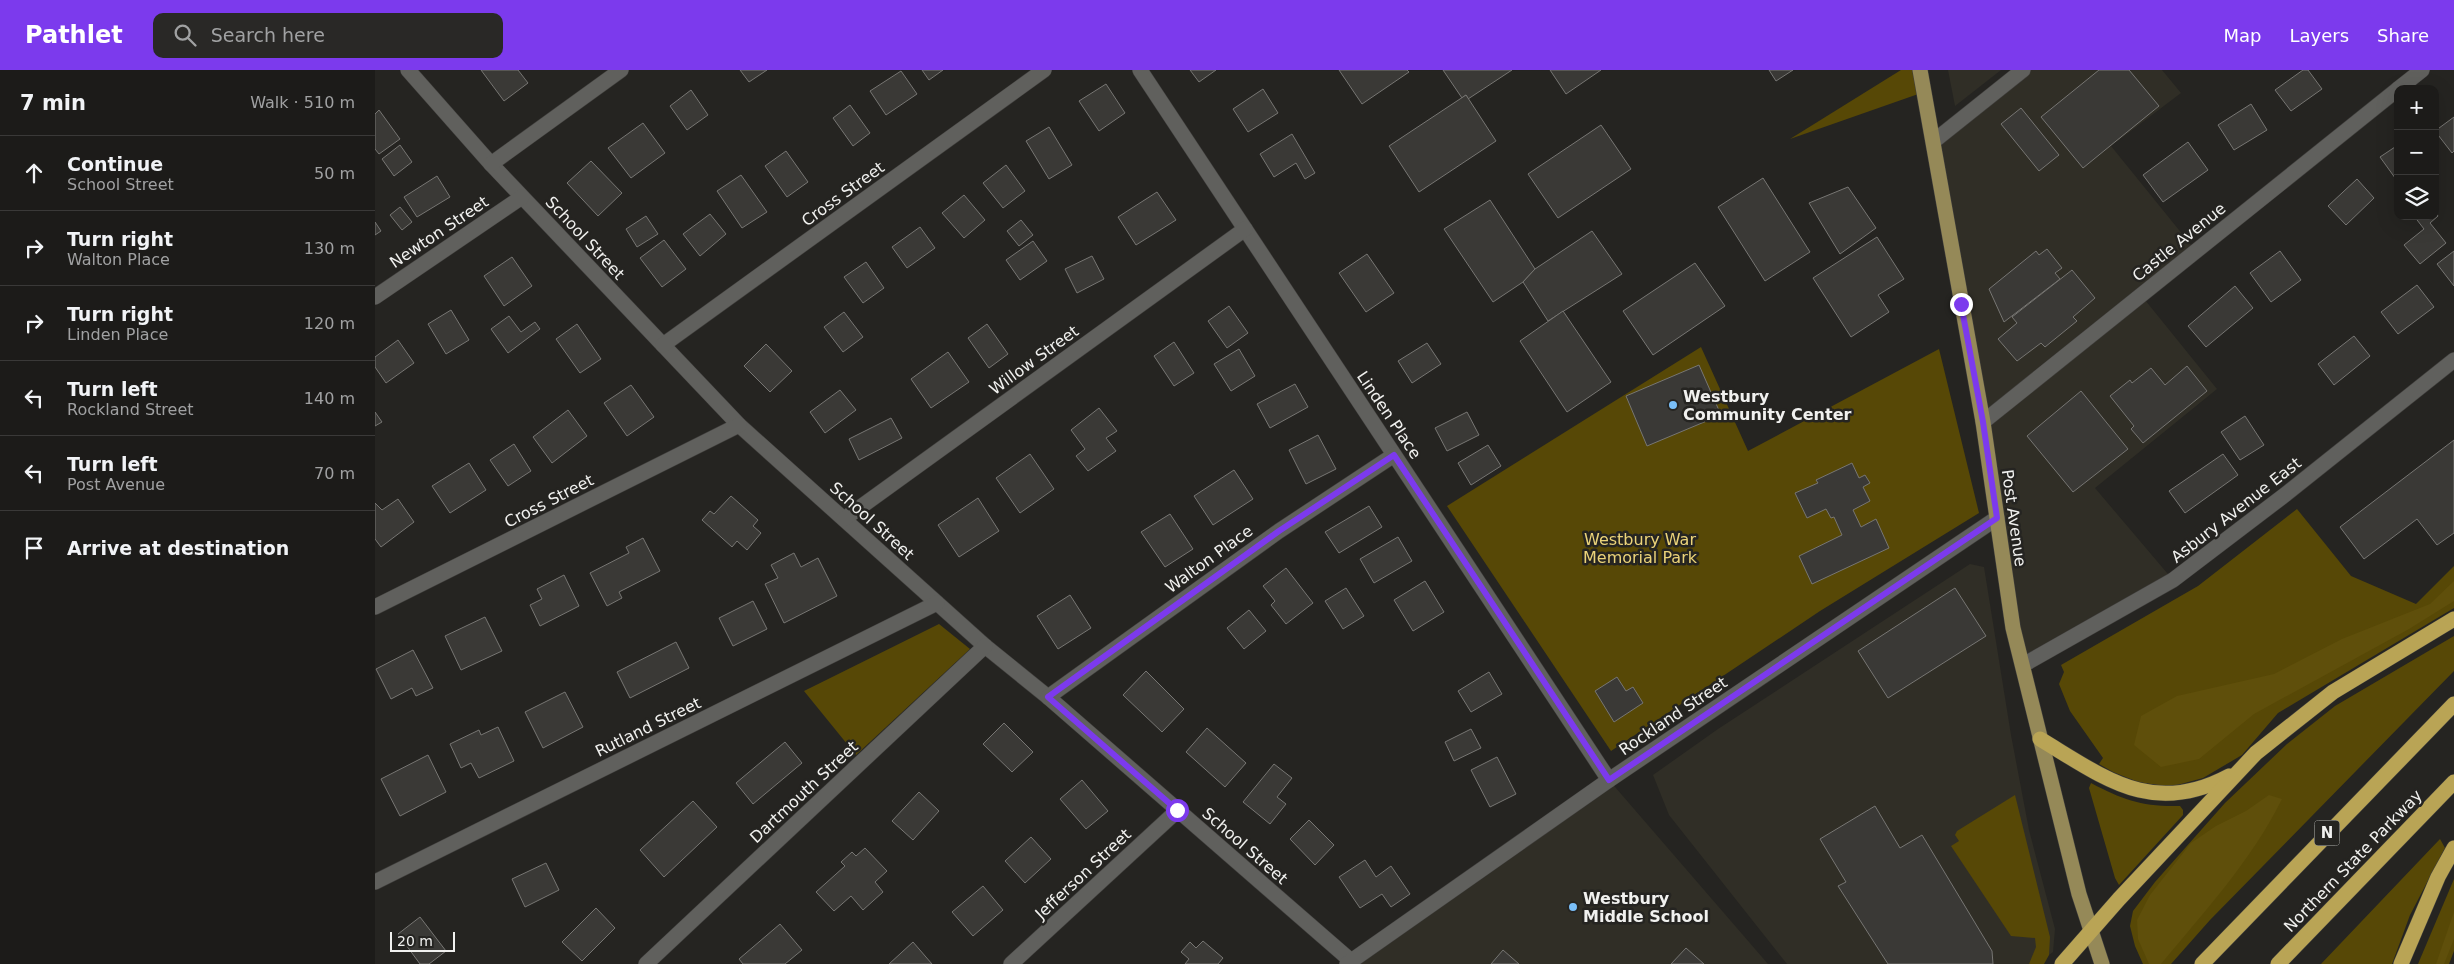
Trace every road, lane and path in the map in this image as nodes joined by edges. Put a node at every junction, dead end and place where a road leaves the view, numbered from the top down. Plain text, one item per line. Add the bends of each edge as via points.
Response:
1 (408, 70) edge
2 (621, 70) edge
3 (1044, 70) edge
4 (1140, 70) edge
5 (1920, 70) edge
6 (2023, 70) edge
7 (2422, 70) edge
8 (2403, 85) edge
9 (2394, 92) edge
10 (1934, 141) junction
11 (491, 164) junction
12 (522, 197) junction
13 (1245, 229) junction
14 (375, 296) edge
15 (663, 345) junction
16 (2454, 360) edge
17 (1983, 422) junction
18 (739, 425) junction
19 (1394, 455) junction
20 (1997, 518) junction
21 (844, 519) junction
22 (937, 603) junction
23 (375, 607) edge
24 (2454, 619) edge
25 (985, 646) junction
26 (2023, 665) junction
27 (1048, 697) junction
28 (2454, 704) edge
29 (2040, 739) junction
30 (2237, 772) junction
31 (1609, 780) junction
32 (2454, 782) edge
33 (1177, 810) junction
34 (2454, 848) edge
35 (375, 882) edge
36 (2091, 931) junction
37 (1348, 962) edge
38 (646, 964) edge
39 (1011, 964) edge
40 (2062, 964) edge
41 (2102, 964) edge
42 (2203, 964) edge
43 (2278, 964) edge
44 (2401, 964) edge

1 - 11 street, School Street
2 - 11 street
3 - 15 street, Cross Street
4 - 13 street, Linden Place
5 - 10 main road, Post Avenue
6 - 10 street
7 - 8 street, Castle Avenue
9 - 17 street, Castle Avenue
10 - 17 main road, Post Avenue
11 - 12 street, School Street
12 - 14 street, Newton Street
12 - 15 street, School Street
13 - 19 street, Linden Place
13 - 21 street, Willow Street
15 - 18 street, School Street
16 - 26 street, Asbury Avenue East via 2173,580
17 - 20 main road, Post Avenue
18 - 21 street, School Street
18 - 23 street, Cross Street
19 - 27 street, Walton Place via 1279,531
19 - 31 street, Linden Place
20 - 26 main road, Post Avenue via 2013,628
20 - 31 street, Rockland Street
21 - 22 street, School Street
22 - 25 street, School Street
22 - 35 street, Rutland Street
24 - 30 highway via 2333,692 2288,726
25 - 27 street, School Street
25 - 38 street, Dartmouth Street
26 - 29 main road, Post Avenue
27 - 33 street, School Street
28 - 42 highway, N
29 - 30 highway via 2115,784 2145,792 2169,794 2192,791
29 - 36 main road, Post Avenue
30 - 36 highway
31 - 37 street, Rockland Street
32 - 43 highway, Northern State Parkway
33 - 37 street, School Street
33 - 39 street, Jefferson Street
34 - 44 highway via 2437,877
36 - 40 highway
36 - 41 main road, Post Avenue

